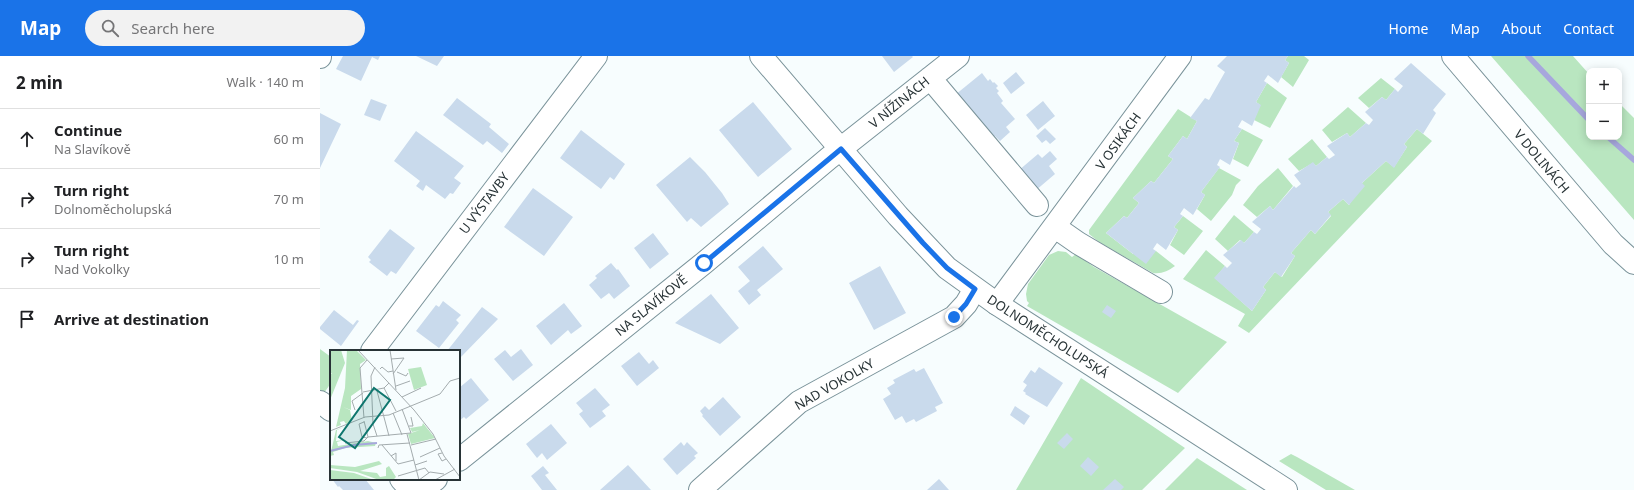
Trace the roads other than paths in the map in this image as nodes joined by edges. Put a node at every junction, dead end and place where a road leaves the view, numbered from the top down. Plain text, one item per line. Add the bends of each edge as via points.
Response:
1 (596, 56) edge
2 (761, 56) edge
3 (958, 56) edge
4 (1180, 56) edge
5 (1453, 56) edge
6 (930, 78) junction
7 (841, 149) junction
8 (1037, 205) dead end
9 (1056, 227) junction
10 (1634, 264) edge
11 (975, 289) junction
12 (1161, 292) dead end
13 (997, 304) junction
14 (373, 350) edge
15 (460, 459) edge
16 (402, 480) edge
17 (435, 480) edge
18 (411, 490) edge
19 (422, 490) edge
20 (700, 490) edge
21 (1286, 490) edge

1 - 14 street, U VÝSTAVBY
2 - 7 street, DOLNOMĚCHOLUPSKÁ
3 - 6 street, V NÍŽINÁCH
4 - 9 street, V OSIKÁCH
5 - 10 street, V DOLINÁCH via 1613,244
6 - 7 street, V NÍŽINÁCH
6 - 8 street
7 - 11 street, DOLNOMĚCHOLUPSKÁ via 923,243 947,268
7 - 15 street, NA SLAVÍKOVĚ
9 - 12 street via 1078,243
9 - 13 street, V OSIKÁCH
11 - 13 street, DOLNOMĚCHOLUPSKÁ
11 - 20 street, NAD VOKOLKY via 954,317 799,402
13 - 21 street, DOLNOMĚCHOLUPSKÁ
16 - 18 street
17 - 19 street

